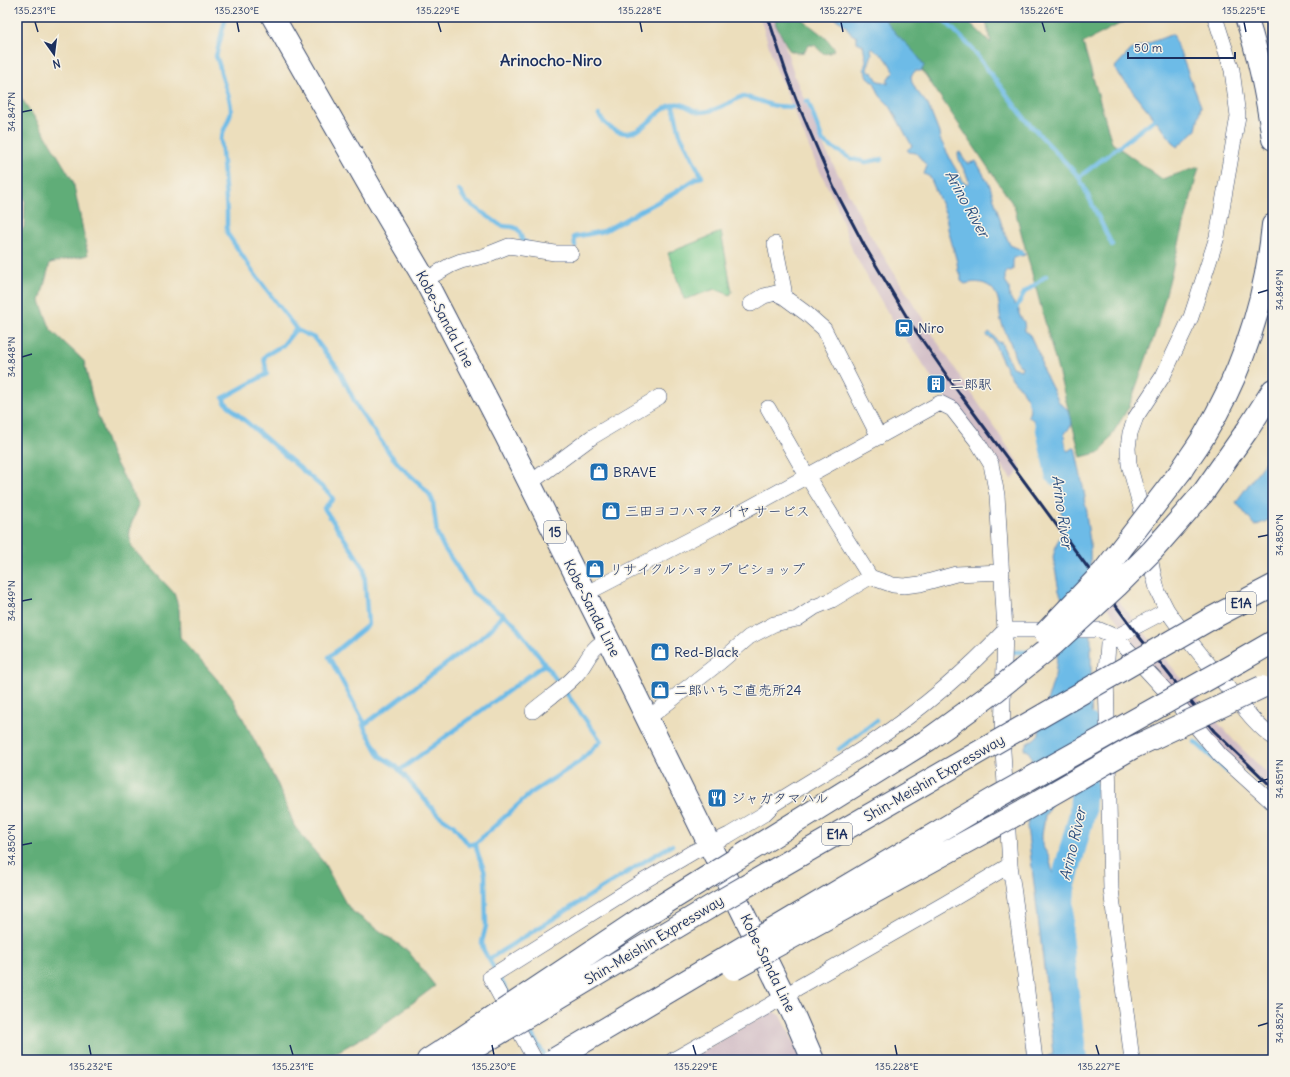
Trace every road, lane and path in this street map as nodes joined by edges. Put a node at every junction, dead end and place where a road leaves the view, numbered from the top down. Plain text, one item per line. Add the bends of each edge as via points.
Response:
1 (273, 17) edge
2 (1215, 17) edge
3 (1246, 17) edge
4 (1273, 139) edge
5 (1273, 225) edge
6 (775, 244) dead end
7 (571, 253) dead end
8 (425, 280) junction
9 (784, 297) junction
10 (751, 304) dead end
11 (1273, 390) edge
12 (659, 397) dead end
13 (768, 408) dead end
14 (879, 437) junction
15 (808, 476) junction
16 (530, 483) junction
17 (1002, 572) junction
18 (870, 577) junction
19 (1273, 586) edge
20 (585, 594) junction
21 (1167, 610) junction
22 (1010, 630) junction
23 (1116, 637) junction
24 (608, 639) junction
25 (1273, 642) edge
26 (1269, 683) edge
27 (533, 711) dead end
28 (647, 719) junction
29 (1273, 737) edge
30 (928, 740) junction
31 (1273, 803) edge
32 (710, 845) junction
33 (1010, 865) junction
34 (784, 996) junction
35 (460, 1051) edge
36 (428, 1060) edge
37 (535, 1060) edge
38 (553, 1060) edge
39 (561, 1060) edge
40 (673, 1060) edge
41 (813, 1060) edge
42 (1035, 1060) edge
43 (1132, 1060) edge

1 - 8 main road, Kobe-Sanda Line / 15
2 - 21 street via 1232,70 1238,116 1217,237 1191,317 1163,376 1136,417 1128,448 1129,464 1141,508 1153,573 1158,592
3 - 4 main road via 1257,49 1268,99
5 - 30 main road, bridge via 1260,302 1246,348 1222,402 1181,471 1104,571 1059,620
6 - 9 street
7 - 8 street via 510,246 451,265
8 - 16 main road, Kobe-Sanda Line / 15
9 - 10 street via 776,292
9 - 14 street via 824,330
11 - 30 main road, bridge via 1203,493 1153,550 1054,644 997,690
12 - 16 street via 592,436
13 - 15 street
14 - 15 street
14 - 17 street via 940,403 952,409 991,464 997,495
15 - 18 street
15 - 20 street
16 - 20 main road, Kobe-Sanda Line / 15
17 - 18 street via 956,574 904,586
17 - 22 street
18 - 28 street via 815,607 797,620 774,624 749,637
19 - 35 main road, Shin-Meishin Expressway / E1A, bridge via 1210,619
20 - 24 main road, Kobe-Sanda Line / 15
21 - 23 street
21 - 29 street via 1251,716
22 - 23 street, bridge via 1100,630
22 - 32 street via 939,692 874,742 774,804 764,814
22 - 33 street via 1002,735
23 - 31 street via 1220,755
23 - 43 street via 1108,644 1106,673 1111,889
24 - 27 street via 599,643 590,652 577,674
24 - 28 main road, Kobe-Sanda Line / 15
25 - 38 main road, bridge via 997,798
26 - 39 main road, bridge via 1132,748 797,936
28 - 32 main road, Kobe-Sanda Line / 15
30 - 35 main road, bridge via 663,904
32 - 34 main road, Kobe-Sanda Line / 15
32 - 37 street via 693,852 632,888 490,977
33 - 34 street
33 - 42 street
34 - 40 street
34 - 41 main road, Kobe-Sanda Line / 15
35 - 36 main road

